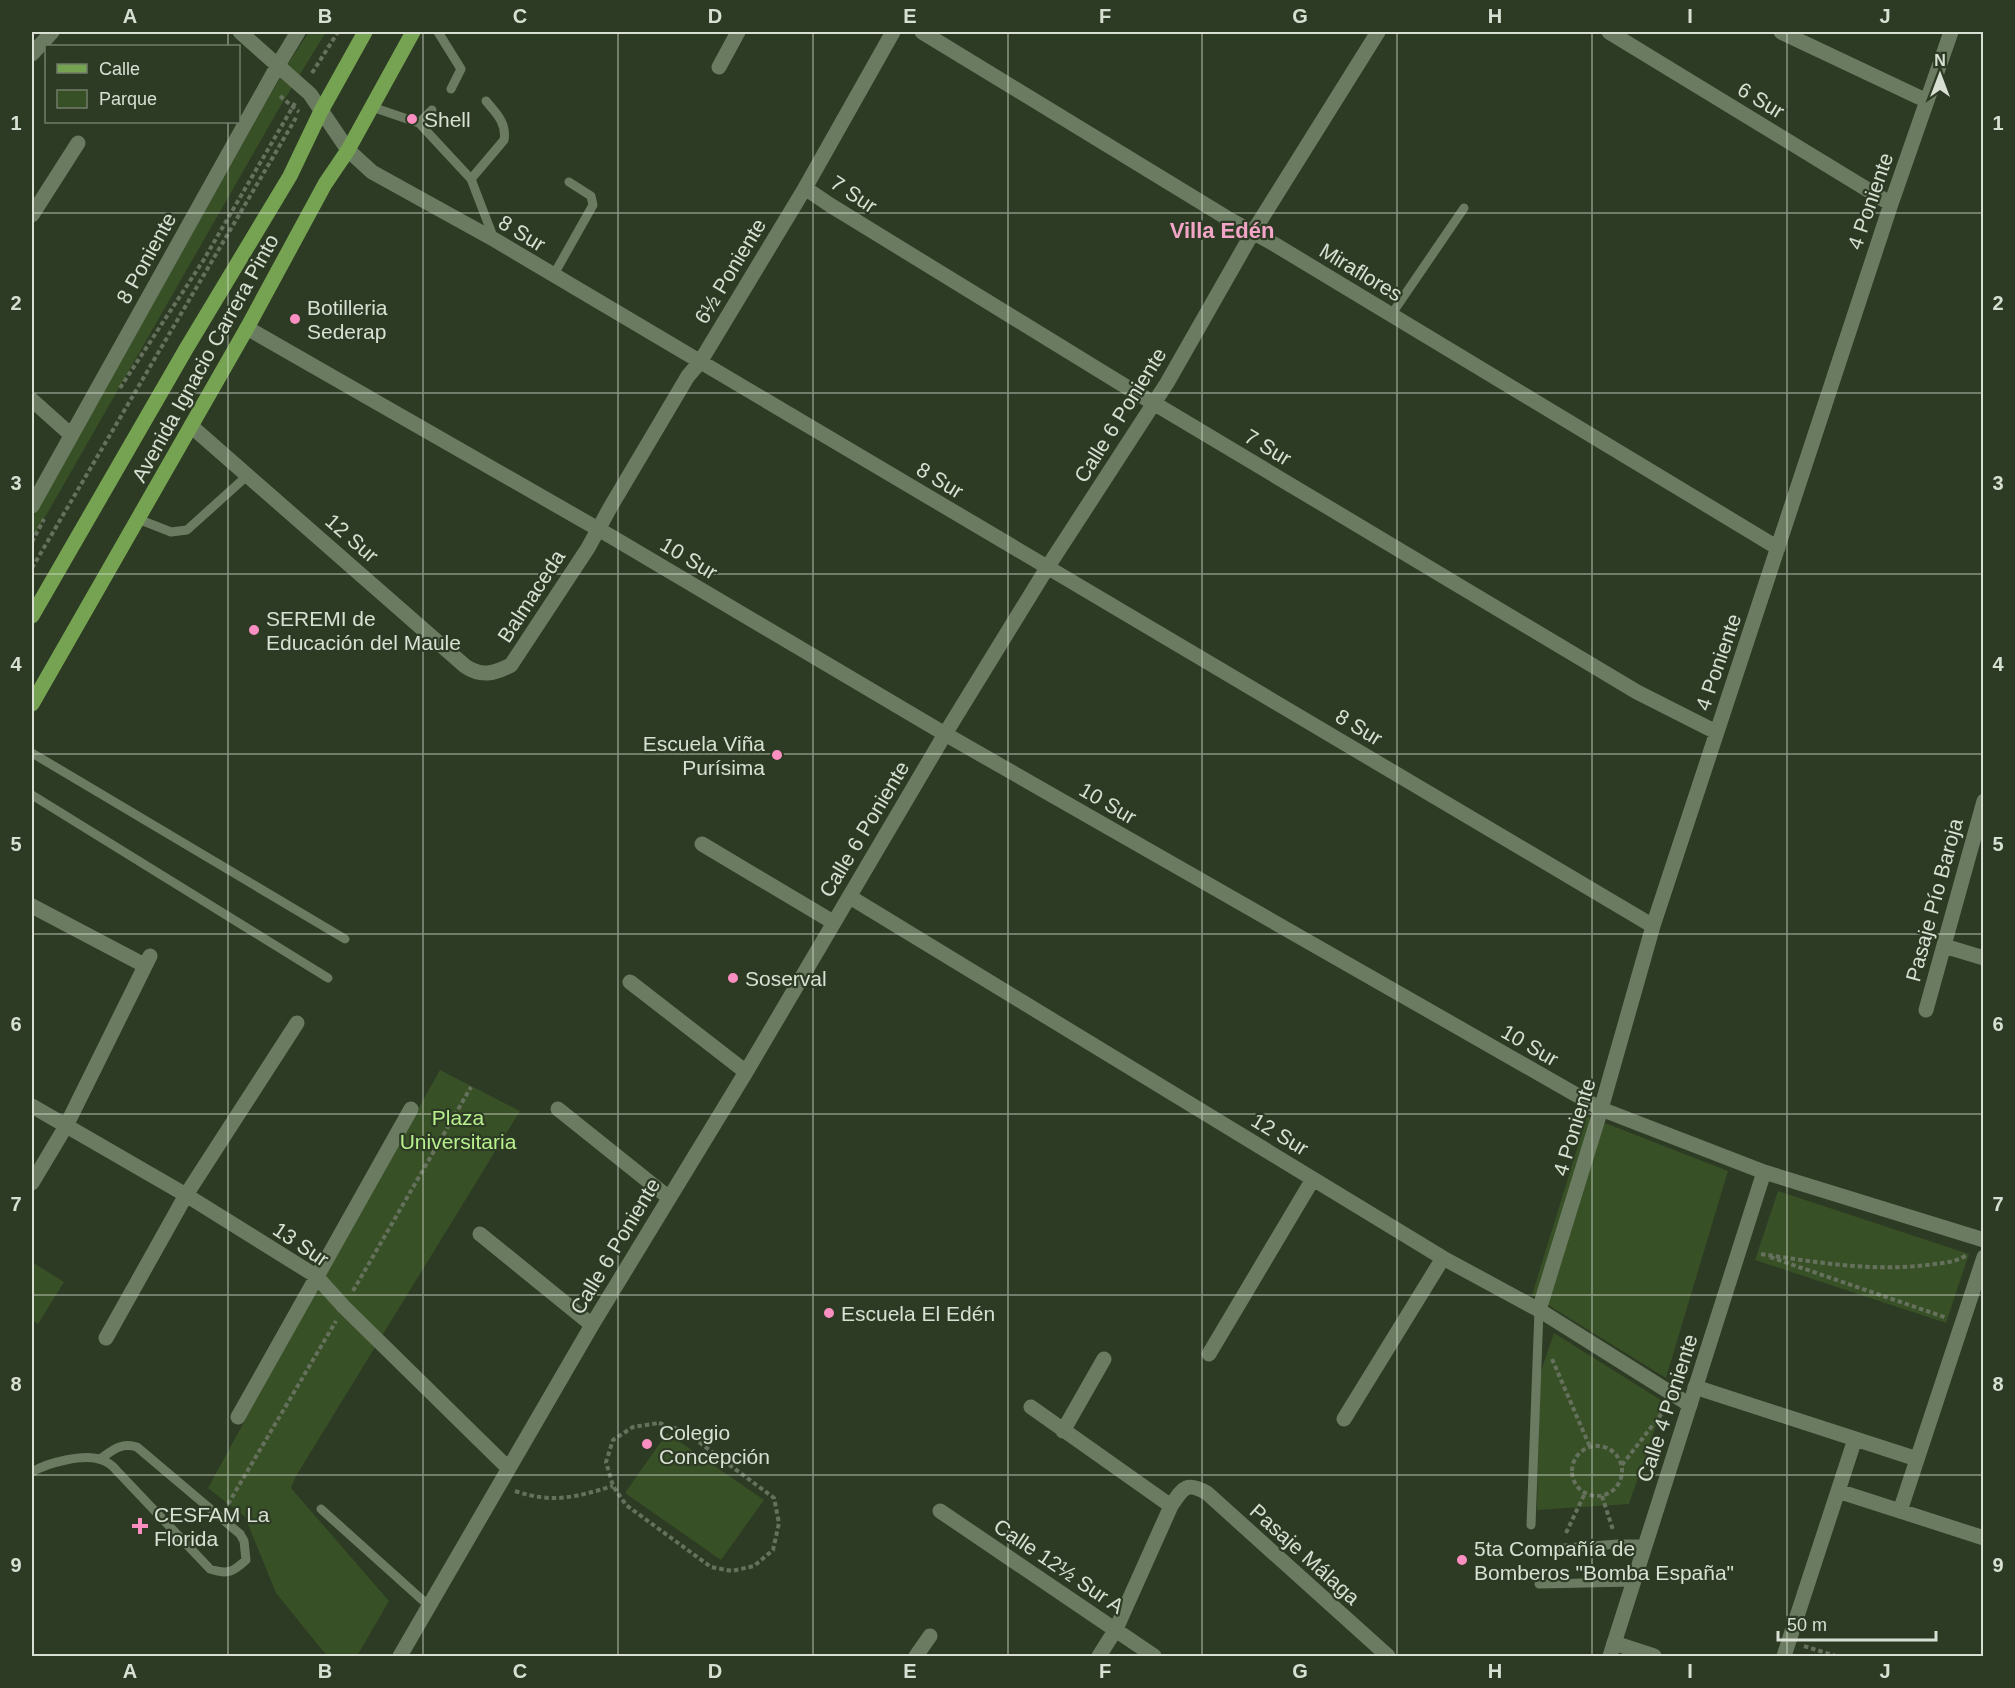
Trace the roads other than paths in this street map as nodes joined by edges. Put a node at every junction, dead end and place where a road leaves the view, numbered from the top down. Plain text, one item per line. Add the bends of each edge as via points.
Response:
1 (52, 32) edge
2 (240, 32) edge
3 (298, 32) edge
4 (365, 32) edge
5 (413, 32) edge
6 (438, 32) edge
7 (738, 32) edge
8 (893, 32) edge
9 (922, 32) edge
10 (1376, 32) edge
11 (1609, 32) edge
12 (1951, 32) edge
13 (1789, 34) edge
14 (32, 54) edge
15 (278, 65) junction
16 (719, 67) dead end
17 (461, 69) junction
18 (467, 78) dead end
19 (451, 89) dead end
20 (486, 101) dead end
21 (1927, 101) junction
22 (372, 107) junction
23 (432, 110) dead end
24 (321, 111) junction
25 (419, 123) junction
26 (78, 143) dead end
27 (348, 150) junction
28 (471, 180) junction
29 (569, 182) dead end
30 (805, 188) junction
31 (1891, 204) junction
32 (1464, 208) dead end
33 (32, 215) edge
34 (1253, 232) junction
35 (495, 240) junction
36 (553, 276) junction
37 (1391, 315) junction
38 (247, 328) junction
39 (700, 362) junction
40 (32, 400) edge
41 (1154, 402) junction
42 (191, 426) junction
43 (70, 434) junction
44 (248, 475) junction
45 (32, 506) edge
46 (138, 519) junction
47 (599, 530) junction
48 (1778, 548) junction
49 (1047, 567) junction
50 (32, 616) edge
51 (488, 674) joint
52 (32, 704) edge
53 (1716, 732) junction
54 (945, 734) junction
55 (32, 753) edge
56 (32, 795) edge
57 (1983, 804) edge
58 (702, 844) dead end
59 (849, 897) junction
60 (33, 909) edge
61 (833, 922) junction
62 (1653, 926) junction
63 (345, 939) dead end
64 (1944, 946) junction
65 (1983, 958) edge
66 (328, 978) dead end
67 (630, 982) dead end
68 (1926, 1010) dead end
69 (297, 1023) dead end
70 (746, 1072) junction
71 (32, 1106) edge
72 (411, 1109) dead end
73 (558, 1109) dead end
74 (1601, 1109) junction
75 (66, 1126) junction
76 (1764, 1172) junction
77 (1313, 1179) junction
78 (32, 1183) edge
79 (186, 1195) junction
80 (668, 1197) junction
81 (480, 1234) dead end
82 (1980, 1249) edge
83 (1443, 1258) junction
84 (316, 1276) junction
85 (1539, 1310) junction
86 (592, 1325) junction
87 (106, 1338) dead end
88 (1209, 1354) dead end
89 (1104, 1359) dead end
90 (1695, 1387) junction
91 (1690, 1405) junction
92 (1031, 1407) dead end
93 (238, 1417) dead end
94 (1344, 1419) dead end
95 (1063, 1431) junction
96 (1855, 1439) junction
97 (100, 1459) junction
98 (1917, 1459) junction
99 (508, 1468) junction
100 (32, 1472) edge
101 (1838, 1491) junction
102 (1171, 1506) junction
103 (321, 1509) dead end
104 (940, 1511) dead end
105 (1900, 1511) junction
106 (1531, 1525) dead end
107 (1983, 1539) edge
108 (1646, 1544) junction
109 (1539, 1551) dead end
110 (1633, 1582) junction
111 (1539, 1584) dead end
112 (429, 1606) junction
113 (1116, 1629) junction
114 (930, 1636) dead end
115 (1612, 1650) edge
116 (400, 1656) edge
117 (916, 1656) edge
118 (1099, 1656) edge
119 (1154, 1656) edge
120 (1388, 1656) edge
121 (1654, 1656) edge
122 (1784, 1656) edge

1 - 14 street
2 - 15 street, 8 Sur
3 - 15 street, 8 Poniente
4 - 24 main road, Avenida Ignacio Carrera Pinto
5 - 22 main road, Avenida Ignacio Carrera Pinto
6 - 17 lane
7 - 16 street
8 - 30 street, 6½ Poniente
9 - 34 street, Miraflores
10 - 34 street, Calle 6 Poniente
11 - 31 street, 6 Sur
12 - 21 street, 4 Poniente
13 - 21 street
15 - 24 street, 8 Sur via 307,91
15 - 43 street, 8 Poniente
17 - 18 lane
17 - 19 lane
20 - 28 lane via 506,133
21 - 31 street, 4 Poniente
22 - 25 lane
22 - 27 main road, Avenida Ignacio Carrera Pinto
23 - 25 lane
24 - 27 street, 8 Sur
24 - 50 main road, Avenida Ignacio Carrera Pinto via 291,176
25 - 28 lane
26 - 33 street
27 - 35 street, 8 Sur via 380,177
27 - 38 main road, Avenida Ignacio Carrera Pinto via 325,184
28 - 35 lane
29 - 36 lane via 591,196 593,205
30 - 39 street, 6½ Poniente
30 - 41 street, 7 Sur
31 - 48 street, 4 Poniente
32 - 37 lane
34 - 37 street, Miraflores
34 - 41 street, Calle 6 Poniente
35 - 36 street, 8 Sur
36 - 39 street, 8 Sur
37 - 48 street, Miraflores
38 - 42 main road, Avenida Ignacio Carrera Pinto
38 - 47 street, 10 Sur
39 - 47 street, 6½ Poniente via 688,376
39 - 49 street, 8 Sur
40 - 43 street
41 - 49 street, Calle 6 Poniente
41 - 53 street, 7 Sur via 1637,692
42 - 44 street, 12 Sur
42 - 46 main road, Avenida Ignacio Carrera Pinto
43 - 45 street, 8 Poniente
44 - 46 lane via 187,530 171,532
44 - 51 street, 12 Sur via 465,666 475,673
46 - 52 main road, Avenida Ignacio Carrera Pinto
47 - 51 street, Balmaceda via 511,665
47 - 54 street, 10 Sur
48 - 53 street, 4 Poniente
49 - 54 street, Calle 6 Poniente
49 - 62 street, 8 Sur
53 - 62 street, 4 Poniente
54 - 59 street, Calle 6 Poniente
54 - 74 street, 10 Sur
55 - 63 lane
56 - 66 lane
57 - 64 street, Pasaje Pío Baroja
58 - 61 street
59 - 61 street, Calle 6 Poniente
59 - 77 street, 12 Sur
60 - 75 street via 147,961
61 - 70 street, Calle 6 Poniente
62 - 74 street, 4 Poniente
64 - 65 street
64 - 68 street, Pasaje Pío Baroja
67 - 70 street
69 - 79 street
70 - 80 street, Calle 6 Poniente
71 - 75 street, 13 Sur
72 - 84 street
73 - 80 street
74 - 76 street, 10 Sur
74 - 85 street, 4 Poniente
75 - 78 street
75 - 79 street, 13 Sur
76 - 82 street, 10 Sur
76 - 90 street, Calle 4 Poniente
77 - 83 street, 12 Sur
77 - 88 street
79 - 84 street, 13 Sur
79 - 87 street
80 - 86 street, Calle 6 Poniente
81 - 86 street
82 - 98 street via 1962,1323
83 - 85 street, 12 Sur
83 - 94 street
84 - 93 street
84 - 99 street, 13 Sur
85 - 91 street, 12 Sur
85 - 106 lane
86 - 99 street, Calle 6 Poniente
89 - 95 street
90 - 91 street, Calle 4 Poniente
90 - 96 street
91 - 108 street, Calle 4 Poniente
92 - 95 street
95 - 102 street
96 - 98 street
96 - 101 street
97 - 97 lane via 108,1462 210,1569 234,1571 246,1560 240,1534 136,1447 119,1445
97 - 100 lane via 52,1463
98 - 105 street
99 - 112 street, Calle 6 Poniente
101 - 105 street
101 - 122 street
102 - 113 street
102 - 120 street, Pasaje Málaga via 1185,1488 1192,1486 1207,1493
103 - 112 lane
104 - 113 street, Calle 12½ Sur A
105 - 107 street
108 - 109 lane
108 - 110 street, Calle 4 Poniente
110 - 111 lane
110 - 115 street, Calle 4 Poniente
112 - 116 street, Calle 6 Poniente
113 - 118 street
113 - 119 street, Calle 12½ Sur A
114 - 117 street
115 - 121 street

